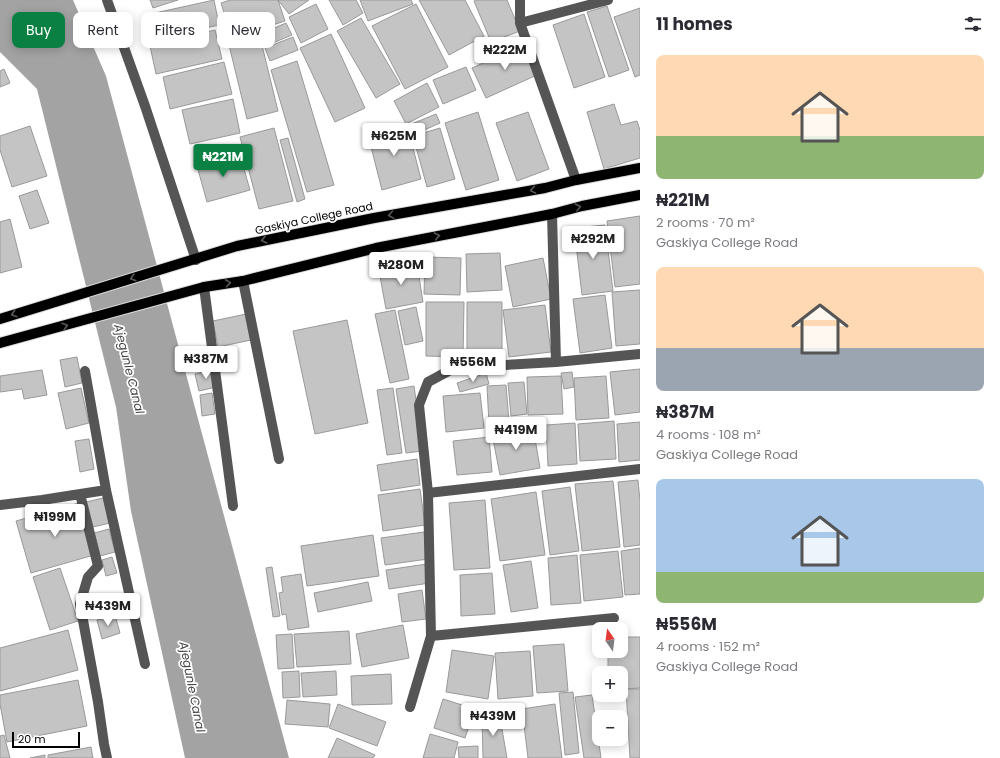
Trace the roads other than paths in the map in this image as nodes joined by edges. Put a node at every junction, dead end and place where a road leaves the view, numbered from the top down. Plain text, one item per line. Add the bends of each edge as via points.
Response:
1 (107, 0) edge
2 (520, 0) edge
3 (608, 0) edge
4 (520, 23) junction
5 (640, 168) edge
6 (576, 180) junction
7 (640, 195) edge
8 (552, 214) junction
9 (196, 260) junction
10 (243, 281) junction
11 (204, 287) junction
12 (0, 319) edge
13 (0, 343) edge
14 (640, 354) edge
15 (556, 362) junction
16 (85, 371) dead end
17 (279, 460) dead end
18 (640, 469) edge
19 (106, 490) junction
20 (428, 493) junction
21 (80, 494) junction
22 (0, 505) edge
23 (234, 506) dead end
24 (614, 618) dead end
25 (431, 636) junction
26 (144, 664) dead end
27 (410, 707) dead end
28 (107, 758) edge

1 - 9 street
2 - 4 street
3 - 4 street
4 - 6 street
5 - 6 main road, Gaskiya College Road
6 -> 9 main road, Gaskiya College Road via 545,188 273,238 237,246
8 -> 7 main road
10 -> 8 main road via 376,248
8 - 15 street
9 -> 12 main road, Gaskiya College Road
11 -> 10 main road
10 - 17 street
13 -> 11 main road
11 - 23 street
14 - 15 street
15 - 20 street via 454,368 428,382 419,405
16 - 19 street
18 - 20 street
19 - 21 street
19 - 26 street
20 - 25 street
21 - 22 street
21 - 28 street via 98,566 88,577 80,604
24 - 25 street
25 - 27 street

